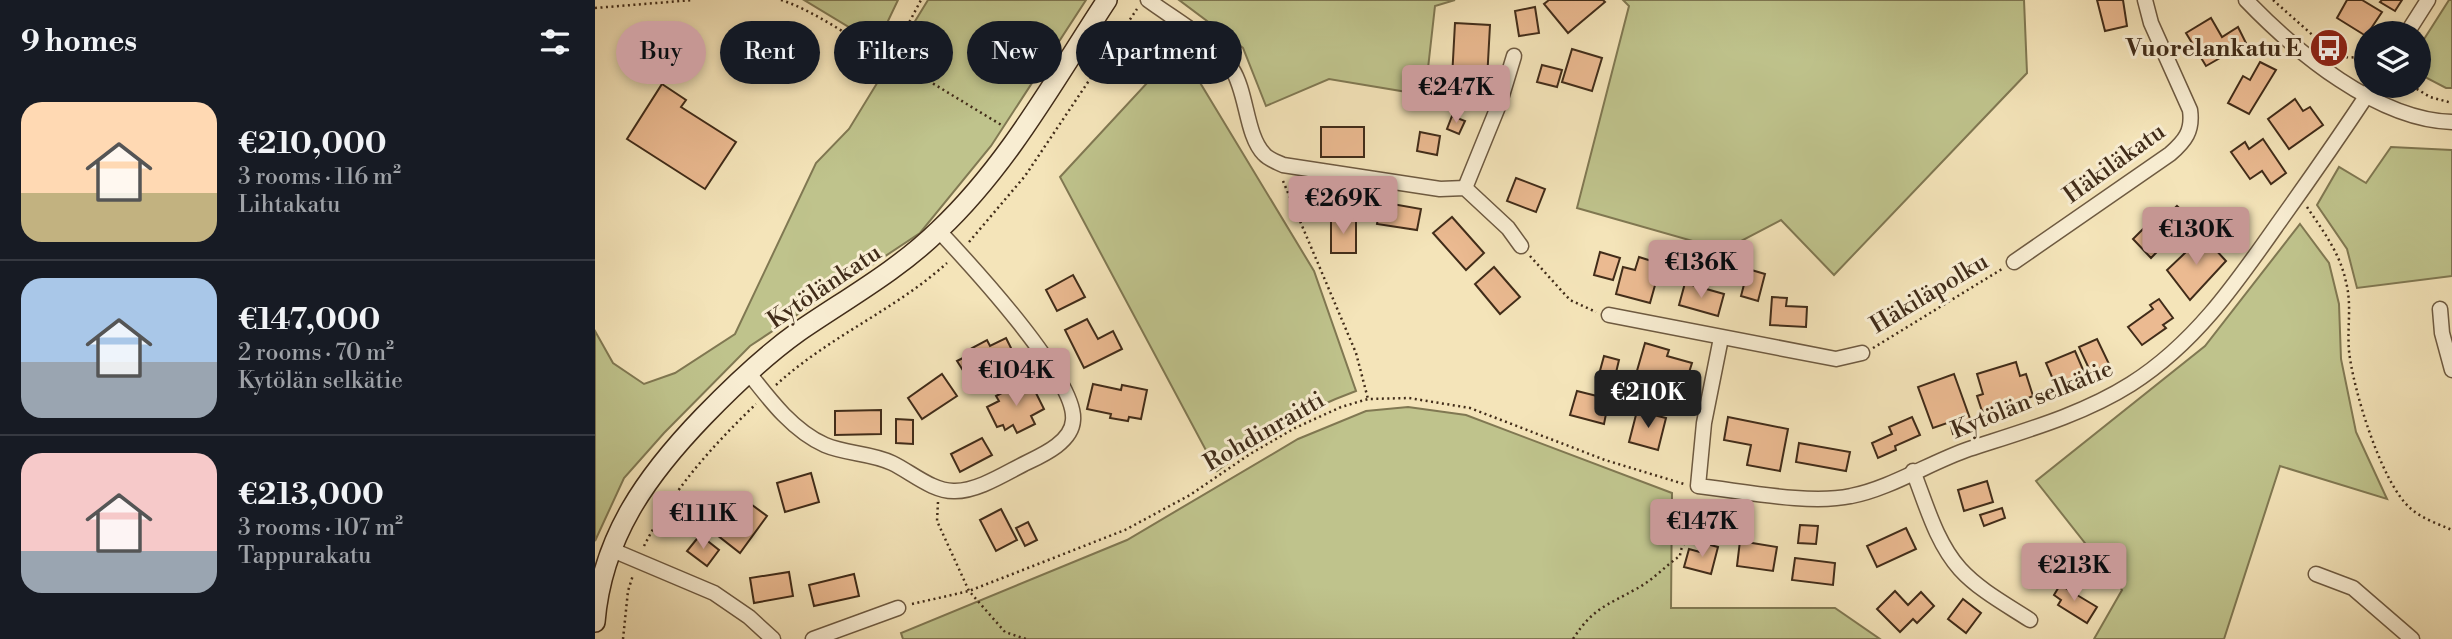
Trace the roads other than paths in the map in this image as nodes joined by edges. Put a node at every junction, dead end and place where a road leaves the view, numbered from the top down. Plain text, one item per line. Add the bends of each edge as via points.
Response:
1 (1107, 0) edge
2 (1148, 0) edge
3 (2145, 0) edge
4 (2246, 0) edge
5 (2428, 0) edge
6 (2415, 21) edge
7 (1514, 56) dead end
8 (2354, 82) edge
9 (2365, 98) edge
10 (2383, 98) edge
11 (2452, 122) edge
12 (1465, 188) junction
13 (939, 231) junction
14 (1521, 246) road end
15 (2014, 262) road end
16 (2440, 309) dead end
17 (1609, 315) road end
18 (1721, 338) junction
19 (1862, 353) road end
20 (2452, 370) edge
21 (748, 372) junction
22 (1913, 471) junction
23 (610, 550) junction
24 (2316, 573) dead end
25 (898, 607) road end
26 (2030, 620) dead end
27 (595, 622) edge
28 (773, 639) edge
29 (813, 639) edge
30 (2412, 639) edge

1 - 13 street, Kytölänkatu via 988,177
2 - 12 street via 1220,54 1231,68 1263,154 1283,165 1427,187
3 - 15 street, Häkiläkatu via 2190,110 2189,135 2170,154
4 - 8 street via 2316,61
5 - 6 street
7 - 12 street
9 - 22 street, Kytölän selkätie via 2218,306 2185,341 2132,383 2100,401
10 - 11 street via 2419,117
12 - 14 street
13 - 21 street, Kytölänkatu via 898,266 799,331
13 - 21 street via 1024,327 1066,394 1074,420 1066,437 1048,453 969,489 938,488 888,461 825,445 789,419
16 - 20 street
17 - 18 street
18 - 19 street via 1836,359
18 - 22 street, Kytölän selkätie via 1704,423 1703,490 1831,499 1874,489
21 - 23 street, Kytölänkatu via 664,458 624,517
22 - 26 street via 1947,551 1961,570
23 - 27 street, Kytölänkatu
23 - 28 street via 714,593
24 - 30 street via 2353,588
25 - 29 street

